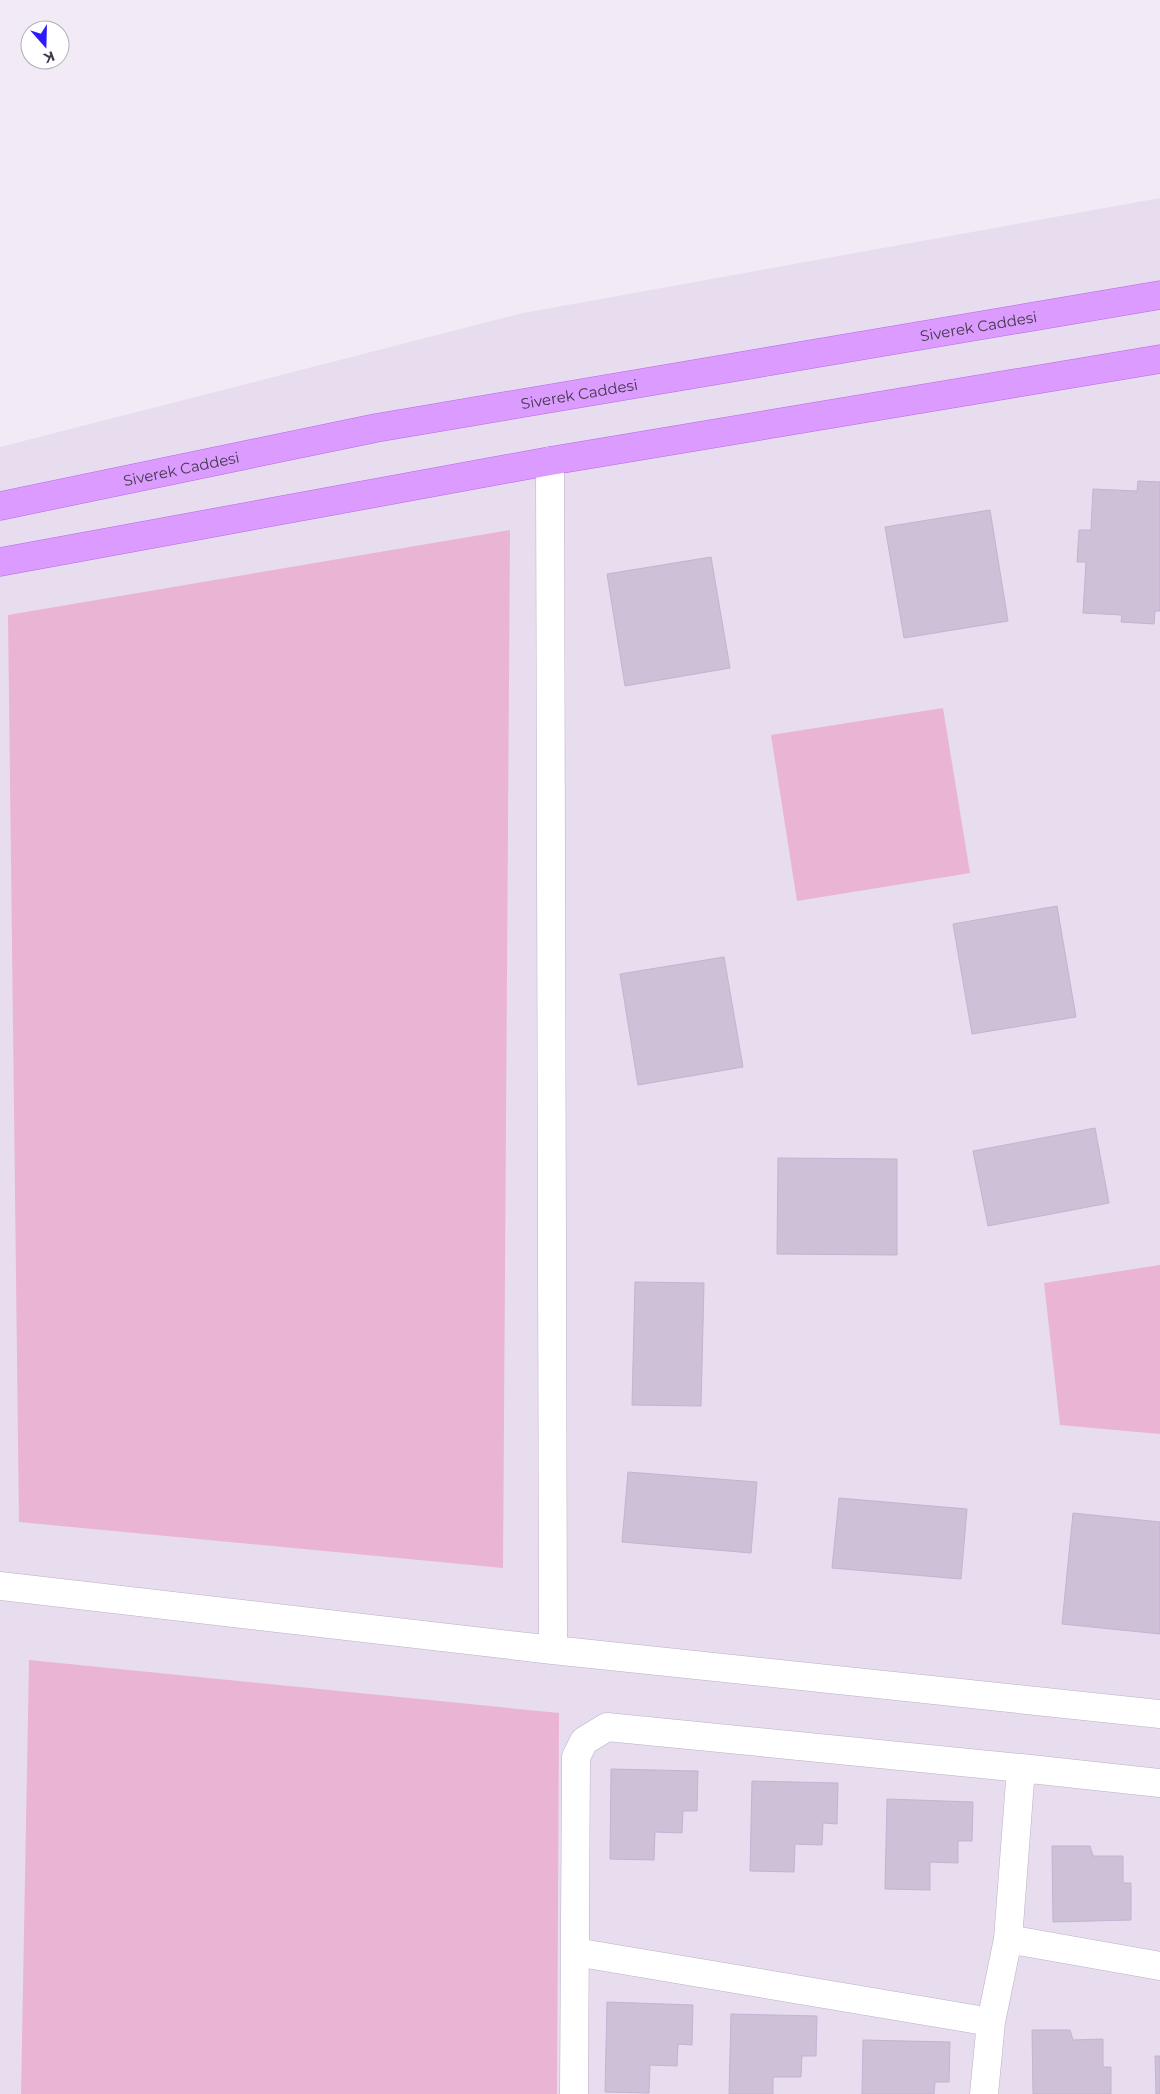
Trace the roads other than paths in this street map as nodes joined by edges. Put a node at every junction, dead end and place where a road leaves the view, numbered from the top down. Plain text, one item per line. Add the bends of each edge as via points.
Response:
1 (1160, 295) edge
2 (1160, 359) edge
3 (550, 461) junction
4 (0, 506) edge
5 (0, 562) edge
6 (0, 1586) edge
7 (552, 1650) junction
8 (1160, 1714) edge
9 (1021, 1768) junction
10 (1160, 1783) edge
11 (1008, 1939) junction
12 (575, 1952) junction
13 (1160, 1966) edge
14 (991, 2022) junction
15 (574, 2094) edge
16 (984, 2094) edge

1 - 4 main road, Siverek Caddesi via 376,428
2 - 3 main road
3 - 5 main road
3 - 7 street
6 - 7 street
7 - 8 street
9 - 10 street
9 - 11 street
9 - 12 street via 607,1727 584,1741 576,1757
11 - 13 street
11 - 14 street
12 - 14 street
12 - 15 street
14 - 16 street

